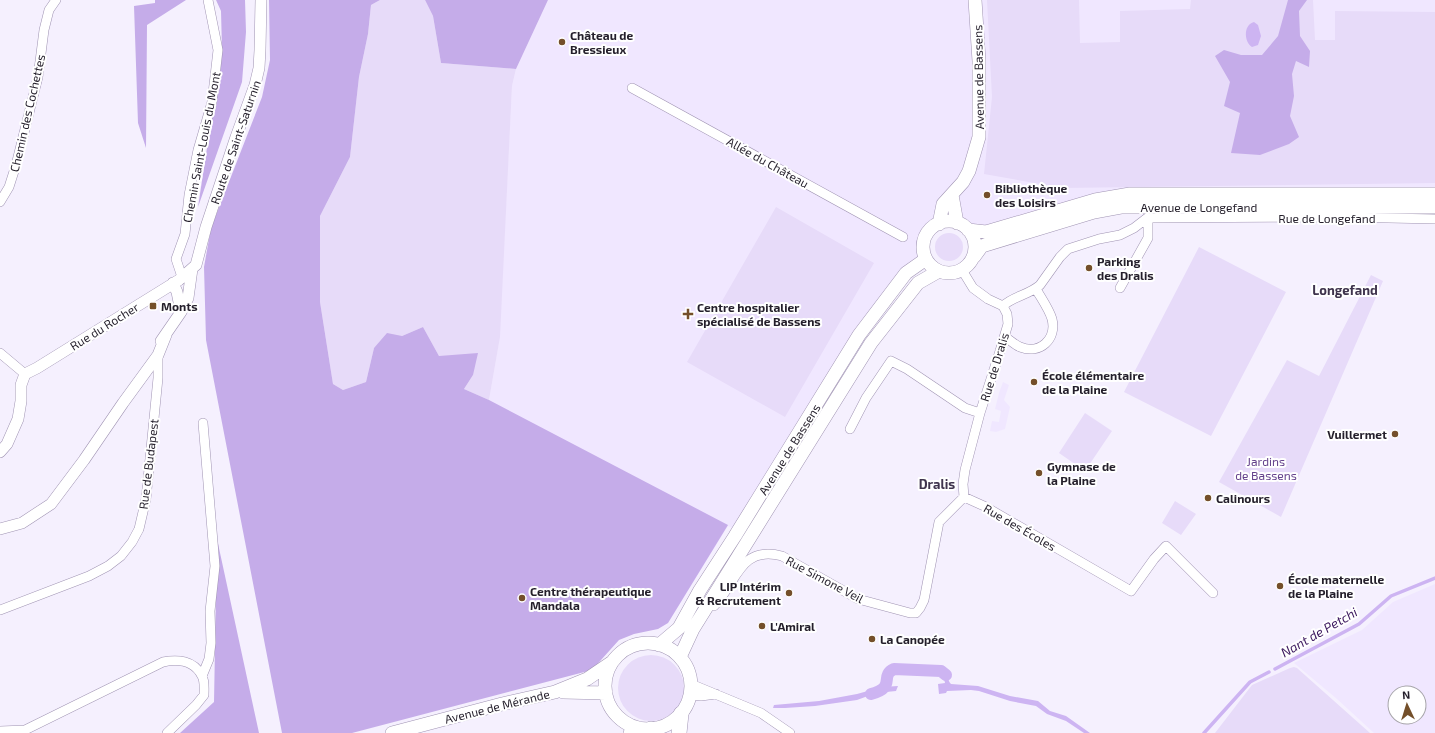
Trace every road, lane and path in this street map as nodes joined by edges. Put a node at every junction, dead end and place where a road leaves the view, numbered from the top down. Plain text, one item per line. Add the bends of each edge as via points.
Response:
1 (56, 0) edge
2 (208, 0) edge
3 (261, 0) edge
4 (975, 0) edge
5 (632, 88) dead end
6 (1435, 194) edge
7 (952, 195) junction
8 (0, 202) edge
9 (1435, 207) edge
10 (1148, 218) junction
11 (1435, 220) edge
12 (939, 224) junction
13 (963, 226) junction
14 (903, 237) dead end
15 (974, 257) junction
16 (926, 259) junction
17 (192, 269) junction
18 (962, 270) junction
19 (939, 271) junction
20 (182, 277) junction
21 (173, 283) junction
22 (1120, 288) dead end
23 (1036, 289) junction
24 (189, 291) junction
25 (1003, 306) junction
26 (181, 312) junction
27 (1005, 337) junction
28 (0, 353) edge
29 (155, 359) junction
30 (25, 374) junction
31 (980, 413) junction
32 (203, 423) dead end
33 (850, 429) dead end
34 (0, 452) edge
35 (964, 497) junction
36 (0, 529) edge
37 (1214, 593) dead end
38 (0, 610) edge
39 (701, 615) junction
40 (659, 645) junction
41 (680, 657) junction
42 (612, 662) junction
43 (202, 676) junction
44 (691, 689) junction
45 (555, 692) junction
46 (606, 693) junction
47 (681, 714) junction
48 (630, 729) edge
49 (0, 731) edge
50 (653, 731) edge
51 (167, 733) edge
52 (392, 733) edge
53 (679, 733) edge
54 (790, 733) edge

1 - 8 street, Chemin des Cochettes via 49,10 44,30 38,77 16,165
2 - 20 street, Chemin Saint-Louis du Mont via 218,50 212,102 198,150 189,195 185,234 176,259
3 - 17 street, Route de Saint-Saturnin via 259,68 255,85 208,220 196,265
4 - 7 main road, Avenue de Bassens via 979,61 979,138 970,171
5 - 14 street, Allée du Château
6 - 13 main road, Avenue de Longefand via 1130,194 1095,200 986,232
7 - 12 main road, Avenue de Bassens via 943,204
7 - 13 main road
9 - 15 main road, Avenue de Longefand via 1121,207 1094,212 982,246
10 - 11 street, Rue de Longefand via 1342,217
10 - 22 street via 1148,238
10 - 23 street via 1120,235 1068,249
12 - 13 main road via 949,222
12 - 16 main road via 931,229 925,238
13 - 15 main road via 975,243
15 - 18 main road
16 - 19 main road
16 - 40 main road, Avenue de Bassens via 906,273 859,335 679,628
17 - 20 street, Route de Saint-Saturnin
17 - 24 street
18 - 19 main road via 955,273
18 - 25 street via 974,288
19 - 39 main road, Avenue de Bassens via 918,283 871,343
20 - 21 street, Rue du Rocher
20 - 24 street, Chemin Saint-Louis du Mont
21 - 26 street
21 - 30 street, Rue du Rocher
23 - 25 street via 1008,301
23 - 27 street via 1052,319 1053,330 1049,340 1043,346 1033,349 1021,348
24 - 26 street
25 - 27 street, Rue de Dralis via 1008,324
26 - 29 street via 155,350
27 - 31 street, Rue de Dralis
28 - 30 street
29 - 36 street via 51,504 22,523
29 - 38 street, Rue de Budapest via 158,378 146,499 132,542 108,566 89,576
30 - 34 street via 21,385 18,419 7,444
31 - 33 street via 965,408 907,369 890,361
31 - 35 street via 965,470
32 - 43 street via 215,566 210,611 209,659
35 - 37 street, Rue des Écoles via 1131,591 1166,546
35 - 39 street, Rue Simone Veil via 940,522 924,600 916,613 858,599 782,556 771,554 753,557 745,562 715,605
39 - 41 main road, Avenue de Bassens
40 - 41 main road
40 - 42 main road via 648,643 633,646 619,654
41 - 44 main road via 687,668
42 - 45 main road, Avenue de Mérande via 587,679
42 - 46 main road via 606,682
43 - 49 street via 186,661 163,662 26,730
43 - 51 street via 204,695
44 - 47 main road via 687,705
44 - 54 street via 701,696 716,694 761,713
45 - 46 main road, Avenue de Mérande
45 - 52 main road, Avenue de Mérande
46 - 48 main road via 614,712
47 - 50 main road
47 - 53 highway
48 - 50 main road

